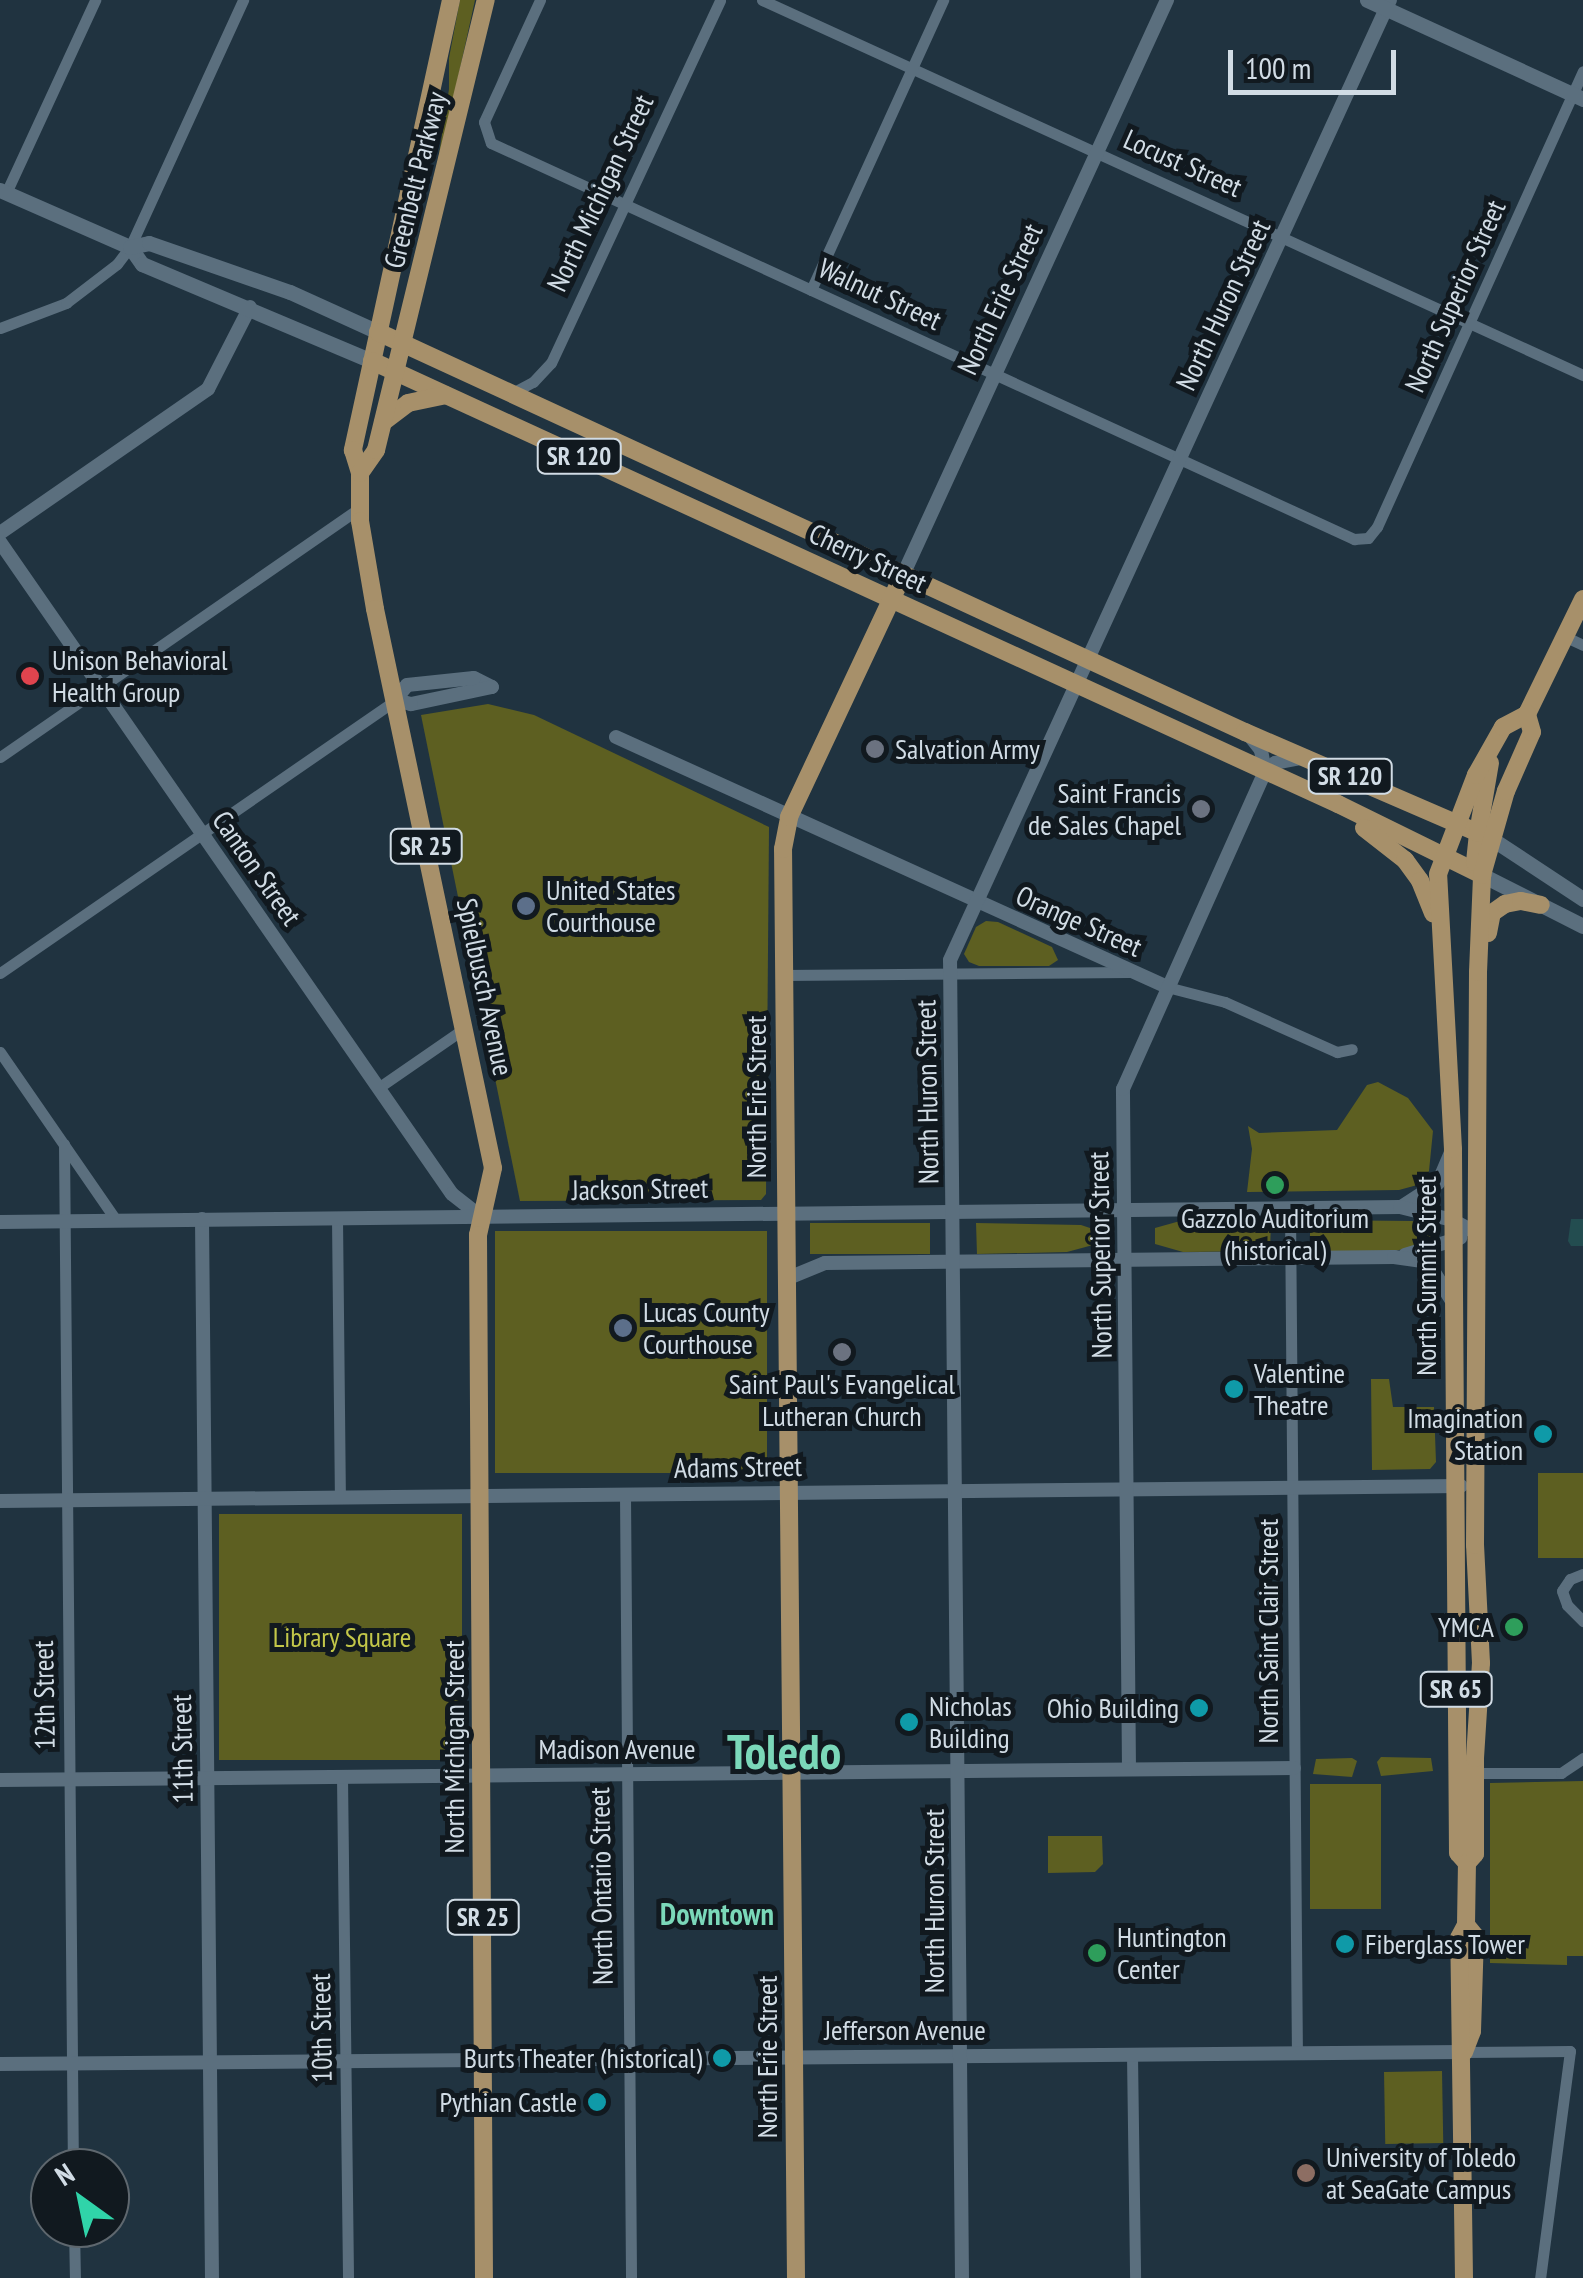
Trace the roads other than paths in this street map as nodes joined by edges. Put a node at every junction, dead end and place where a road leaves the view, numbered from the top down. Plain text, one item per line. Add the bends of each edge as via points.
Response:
1 (94, 0) edge
2 (243, 0) edge
3 (451, 0) edge
4 (486, 0) edge
5 (540, 0) edge
6 (720, 0) edge
7 (762, 0) edge
8 (943, 0) edge
9 (1167, 0) edge
10 (1367, 0) edge
11 (1388, 4) edge
12 (912, 69) junction
13 (1583, 71) edge
14 (1578, 97) edge
15 (1098, 152) junction
16 (3, 192) edge
17 (626, 206) junction
18 (1282, 236) junction
19 (130, 247) junction
20 (811, 290) junction
21 (250, 307) junction
22 (1470, 323) junction
23 (0, 328) edge
24 (378, 332) junction
25 (404, 344) junction
26 (372, 361) junction
27 (397, 373) junction
28 (996, 375) junction
29 (1583, 375) edge
30 (512, 393) junction
31 (446, 395) junction
32 (383, 422) junction
33 (1178, 460) junction
34 (360, 473) junction
35 (360, 508) junction
36 (0, 534) edge
37 (1368, 538) joint
38 (0, 542) edge
39 (902, 575) junction
40 (891, 599) junction
41 (1583, 600) edge
42 (1574, 641) edge
43 (1087, 659) junction
44 (1076, 684) junction
45 (102, 687) junction
46 (395, 700) junction
47 (1526, 714) junction
48 (1245, 732) junction
49 (616, 737) dead end
50 (1494, 744) junction
51 (0, 757) edge
52 (1308, 757) junction
53 (1266, 771) junction
54 (1316, 796) junction
55 (788, 817) junction
56 (1454, 823) junction
57 (202, 833) junction
58 (1485, 836) junction
59 (1443, 855) junction
60 (1482, 874) junction
61 (1583, 900) edge
62 (976, 902) junction
63 (1542, 905) junction
64 (1583, 926) edge
65 (1442, 948) junction
66 (1132, 972) junction
67 (1478, 972) junction
68 (0, 974) edge
69 (950, 974) junction
70 (783, 975) junction
71 (1168, 986) junction
72 (465, 1028) junction
73 (1352, 1049) dead end
74 (0, 1052) edge
75 (378, 1088) junction
76 (64, 1144) junction
77 (1453, 1148) junction
78 (1400, 1207) junction
79 (1290, 1208) junction
80 (1125, 1210) junction
81 (954, 1211) junction
82 (784, 1212) junction
83 (480, 1216) junction
84 (337, 1218) junction
85 (202, 1219) junction
86 (64, 1220) junction
87 (116, 1220) junction
88 (1452, 1220) junction
89 (0, 1222) edge
90 (1474, 1232) junction
91 (1453, 1241) junction
92 (1394, 1257) junction
93 (1290, 1258) junction
94 (1125, 1260) junction
95 (954, 1262) junction
96 (786, 1279) junction
97 (1453, 1305) junction
98 (1476, 1484) junction
99 (1454, 1486) junction
100 (1127, 1488) junction
101 (1292, 1488) junction
102 (956, 1490) junction
103 (790, 1492) junction
104 (624, 1494) junction
105 (480, 1496) junction
106 (340, 1497) junction
107 (204, 1498) junction
108 (68, 1500) junction
109 (0, 1501) edge
110 (1583, 1574) edge
111 (1478, 1613) junction
112 (1455, 1617) junction
113 (1583, 1621) edge
114 (1456, 1708) junction
115 (1478, 1708) junction
116 (1580, 1762) edge
117 (1294, 1768) junction
118 (1129, 1770) junction
119 (958, 1772) junction
120 (625, 1773) junction
121 (792, 1773) junction
122 (1466, 1773) junction
123 (482, 1775) junction
124 (342, 1777) junction
125 (207, 1778) junction
126 (0, 1780) edge
127 (70, 1780) junction
128 (1297, 2052) junction
129 (1464, 2052) junction
130 (794, 2055) junction
131 (1132, 2055) junction
132 (960, 2056) junction
133 (629, 2057) junction
134 (484, 2058) junction
135 (346, 2060) junction
136 (210, 2062) junction
137 (74, 2063) junction
138 (0, 2064) edge
139 (73, 2148) edge
140 (74, 2248) edge
141 (75, 2278) edge
142 (212, 2278) edge
143 (348, 2278) edge
144 (484, 2278) edge
145 (631, 2278) edge
146 (796, 2278) edge
147 (962, 2278) edge
148 (1134, 2278) edge
149 (1464, 2278) edge
150 (1540, 2278) edge

1 - 16 street
2 - 19 street
3 - 24 main road, Greenbelt Parkway / SR 25
4 - 25 main road, Greenbelt Parkway
5 - 17 street, Walnut Street via 484,122 485,134 491,143
6 - 17 street, North Michigan Street
7 - 12 street, Locust Street
8 - 12 street
9 - 15 street, North Erie Street
10 - 11 main road
11 - 14 main road
11 - 18 street, North Huron Street
12 - 15 street, Locust Street
12 - 20 street
13 - 14 street, North Superior Street
14 - 22 street, North Superior Street
15 - 18 street, Locust Street
15 - 28 street, North Erie Street
16 - 19 main road, Cherry Street / SR 120
17 - 20 street, Walnut Street
17 - 30 street, North Michigan Street via 550,363
18 - 22 street, Locust Street
18 - 33 street, North Huron Street
19 - 21 main road, Cherry Street / SR 120 via 142,264
19 - 23 street via 66,303
19 - 24 main road, Cherry Street / SR 120 via 149,244 290,292
20 - 28 street, Walnut Street
21 - 26 main road, Cherry Street / SR 120
21 - 36 street via 208,389
22 - 29 street, Locust Street
22 - 37 street, North Superior Street
24 - 25 main road, Cherry Street / SR 120
24 - 26 main road, Greenbelt Parkway / SR 25
25 - 27 main road, Greenbelt Parkway
25 - 30 main road, Cherry Street
26 - 27 main road, Cherry Street / SR 120
26 - 34 main road, Spielbusch Avenue / SR 25 via 353,450
27 - 31 main road, Cherry Street / SR 120
27 - 32 main road, Spielbusch Avenue
28 - 33 street, Walnut Street
28 - 39 street, North Erie Street
30 - 39 main road, Cherry Street
31 - 32 main road via 408,403
31 - 40 main road, Cherry Street / SR 120
32 - 34 main road, Spielbusch Avenue via 376,450
33 - 37 street, Walnut Street via 1354,539
33 - 43 street, North Huron Street
34 - 35 main road, Spielbusch Avenue / SR 25
35 - 45 street
35 - 46 main road, Spielbusch Avenue / SR 25
38 - 45 street, Canton Street
39 - 40 main road, North Erie Street
39 - 43 main road, Cherry Street / SR 120
40 - 44 main road, Cherry Street / SR 120
40 - 55 main road, North Erie Street
41 - 42 main road, North Summit Street / SR 65
42 - 47 main road, North Summit Street / SR 65
43 - 44 street, North Huron Street
43 - 48 main road, Cherry Street / SR 120
44 - 53 main road, Cherry Street / SR 120
44 - 62 street, North Huron Street
45 - 51 street
45 - 57 street, Canton Street
46 - 46 street via 411,704 492,687 482,679 436,680 407,684
46 - 57 street
46 - 72 main road, Spielbusch Avenue / SR 25
47 - 50 main road, North Summit Street / SR 65 via 1503,727
47 - 58 main road, North Summit Street / SR 65 via 1532,732
48 - 52 main road, Cherry Street / SR 120
48 - 53 street via 1261,750
49 - 55 street, Orange Street
50 - 56 main road, North Summit Street / SR 65
50 - 58 main road
52 - 53 street
52 - 56 main road, Cherry Street / SR 120
53 - 54 main road, Cherry Street / SR 120
53 - 71 street, North Superior Street
54 - 59 main road, Cherry Street / SR 120
54 - 65 main road via 1405,860 1426,892
55 - 62 street, Orange Street
55 - 70 main road, North Erie Street
56 - 58 main road, Cherry Street / SR 120
56 - 59 main road, North Summit Street / SR 65
57 - 68 street
57 - 75 street, Canton Street
58 - 60 main road, North Summit Street / SR 65
58 - 61 main road, Cherry Street
59 - 60 main road, Cherry Street / SR 120
59 - 65 main road, North Summit Street / SR 65
60 - 63 main road, Cherry Street
60 - 67 main road, North Summit Street / SR 65
62 - 66 street, Orange Street
62 - 69 street, North Huron Street
63 - 64 main road, Cherry Street
63 - 67 main road via 1516,901 1495,910
65 - 77 main road, North Summit Street / SR 65
66 - 69 street
66 - 71 street, Orange Street
67 - 90 main road, North Summit Street / SR 65
69 - 70 street
69 - 81 street, North Huron Street
70 - 82 main road, North Erie Street
71 - 73 street, Orange Street via 1225,1002 1337,1052
71 - 80 street, North Superior Street via 1124,1089
72 - 75 street
72 - 83 main road, Spielbusch Avenue / SR 25 via 493,1168
74 - 76 street
75 - 83 street, Canton Street via 457,1200
76 - 86 street, 12th Street
76 - 87 street
77 - 78 street via 1438,1183
77 - 88 main road, North Summit Street / SR 65
78 - 79 street, Jackson Street
78 - 88 street, Jackson Street
79 - 80 street, Jackson Street
79 - 93 street, North Saint Clair Street
80 - 81 street, Jackson Street
80 - 94 street, North Superior Street
81 - 82 street, Jackson Street
81 - 95 street, North Huron Street
82 - 83 street, Jackson Street
82 - 96 main road, North Erie Street
83 - 84 street, Jackson Street
83 - 105 main road, North Michigan Street / SR 25
84 - 85 street, Jackson Street
84 - 106 street
85 - 87 street, Jackson Street
85 - 107 street, 11th Street
86 - 87 street, Jackson Street
86 - 89 street, Jackson Street
86 - 108 street, 12th Street
88 - 90 street, Jackson Street
88 - 91 main road, North Summit Street / SR 65
90 - 91 street
90 - 98 main road, North Summit Street / SR 65
91 - 92 street
91 - 97 main road, North Summit Street / SR 65
92 - 93 street
92 - 97 street via 1432,1269
93 - 94 street
93 - 101 street, North Saint Clair Street
94 - 95 street
94 - 100 street, North Superior Street
95 - 96 street via 825,1263
95 - 102 street, North Huron Street
96 - 103 main road, North Erie Street
97 - 99 main road, North Summit Street / SR 65
98 - 99 street, Adams Street
98 - 111 main road, North Summit Street / SR 65
99 - 101 street, Adams Street
99 - 112 main road, North Summit Street / SR 65
100 - 101 street, Adams Street
100 - 102 street, Adams Street
100 - 118 street, North Superior Street
101 - 117 street, North Saint Clair Street
102 - 103 street, Adams Street
102 - 119 street, North Huron Street
103 - 104 street, Adams Street
103 - 121 main road, North Erie Street
104 - 105 street, Adams Street
104 - 120 street, North Ontario Street
105 - 106 street, Adams Street
105 - 123 main road, North Michigan Street / SR 25
106 - 107 street, Adams Street
107 - 108 street, Adams Street
107 - 125 street, 11th Street
108 - 109 street, Adams Street
108 - 127 street, 12th Street
110 - 113 street via 1562,1591
111 - 112 main road via 1466,1608
111 - 115 main road, North Summit Street / SR 65
112 - 114 main road, North Summit Street / SR 65
114 - 115 main road via 1466,1714
114 - 122 main road, North Summit Street / SR 65
115 - 122 main road, North Summit Street / SR 65
116 - 122 street via 1561,1773
117 - 118 street, Madison Avenue
117 - 128 street, North Saint Clair Street
118 - 119 street, Madison Avenue
119 - 121 street, Madison Avenue
119 - 132 street, North Huron Street
120 - 121 street, Madison Avenue
120 - 123 street, Madison Avenue
120 - 133 street, North Ontario Street
121 - 130 main road, North Erie Street
122 - 129 main road, North Summit Street / SR 65 via 1458,1854 1467,1864 1466,1925 1458,1938
123 - 124 street, Madison Avenue
123 - 134 main road, North Michigan Street / SR 25
124 - 125 street, Madison Avenue
124 - 135 street, 10th Street
125 - 127 street, Madison Avenue
125 - 136 street, 11th Street
126 - 127 street, Madison Avenue
127 - 137 street, 12th Street
128 - 129 street, Jefferson Avenue
128 - 131 street, Jefferson Avenue
129 - 149 main road, North Summit Street / SR 65
129 - 150 street, Jefferson Avenue via 1570,2050
130 - 132 street, Jefferson Avenue
130 - 133 street, Jefferson Avenue
130 - 146 main road, North Erie Street
131 - 132 street, Jefferson Avenue
131 - 148 street
132 - 147 street, North Huron Street
133 - 134 street, Jefferson Avenue
133 - 145 street, North Ontario Street
134 - 135 street, Jefferson Avenue
134 - 144 main road, North Michigan Street / SR 25
135 - 136 street, Jefferson Avenue
135 - 143 street, 10th Street
136 - 137 street, Jefferson Avenue
136 - 142 street, 11th Street
137 - 138 street, Jefferson Avenue
137 - 139 street, 12th Street
140 - 141 street

